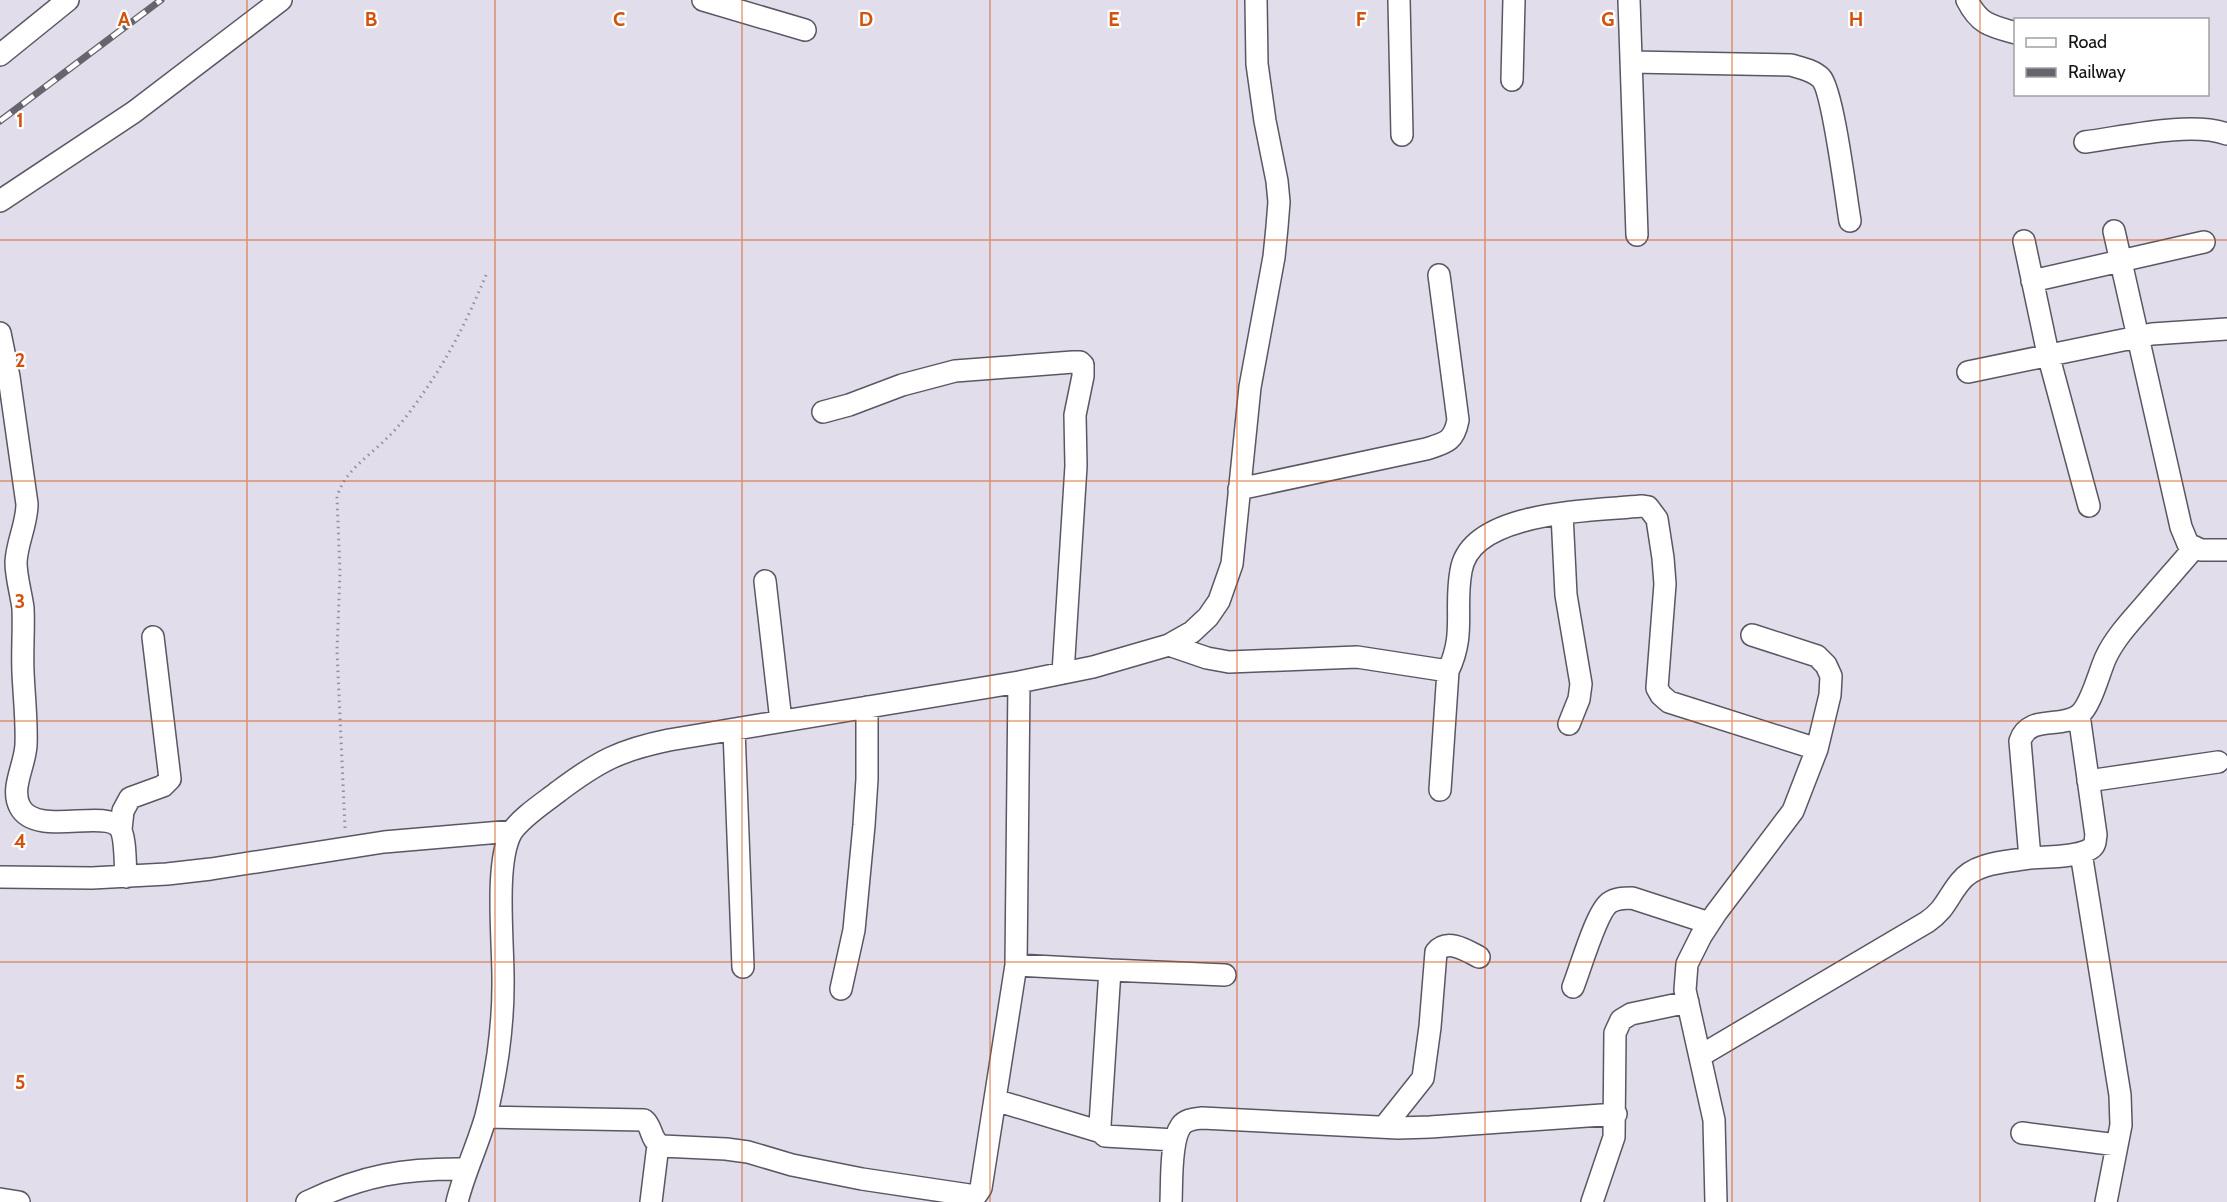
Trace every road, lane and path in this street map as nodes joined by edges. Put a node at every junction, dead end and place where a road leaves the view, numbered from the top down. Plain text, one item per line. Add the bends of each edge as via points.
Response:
1 (68, 0) edge
2 (281, 0) edge
3 (703, 0) edge
4 (1256, 0) edge
5 (1399, 0) edge
6 (1514, 0) edge
7 (1629, 0) edge
8 (1966, 0) edge
9 (258, 7) edge
10 (805, 30) dead end
11 (2014, 32) edge
12 (0, 56) edge
13 (1631, 62) junction
14 (1512, 80) dead end
15 (2227, 134) edge
16 (1401, 135) dead end
17 (2085, 142) dead end
18 (0, 201) edge
19 (1851, 221) dead end
20 (2114, 231) dead end
21 (1637, 235) dead end
22 (2024, 241) dead end
23 (2204, 242) dead end
24 (2121, 261) junction
25 (486, 274) dead end
26 (1439, 275) dead end
27 (2032, 281) junction
28 (2227, 329) edge
29 (0, 333) edge
30 (2138, 337) junction
31 (2048, 354) junction
32 (1968, 372) dead end
33 (823, 412) dead end
34 (1239, 489) junction
35 (2088, 506) dead end
36 (1562, 514) junction
37 (2195, 547) junction
38 (2227, 549) edge
39 (765, 581) dead end
40 (1752, 635) dead end
41 (153, 637) dead end
42 (1169, 645) junction
43 (1448, 671) junction
44 (1063, 673) junction
45 (1019, 682) junction
46 (867, 707) junction
47 (2079, 716) junction
48 (781, 721) junction
49 (1569, 724) dead end
50 (734, 730) junction
51 (1816, 749) junction
52 (2218, 762) dead end
53 (2088, 781) junction
54 (1440, 789) dead end
55 (121, 829) junction
56 (512, 831) junction
57 (347, 848) junction
58 (2081, 854) junction
59 (2030, 858) junction
60 (0, 877) edge
61 (126, 877) junction
62 (1709, 923) junction
63 (1479, 957) dead end
64 (1016, 965) junction
65 (743, 967) dead end
66 (1110, 970) junction
67 (1225, 975) dead end
68 (1573, 987) dead end
69 (841, 989) dead end
70 (1688, 1002) junction
71 (1700, 1056) junction
72 (995, 1100) junction
73 (1616, 1114) junction
74 (486, 1116) junction
75 (1384, 1127) junction
76 (1101, 1132) junction
77 (2022, 1134) dead end
78 (1175, 1140) junction
79 (658, 1145) junction
80 (2117, 1145) junction
81 (467, 1169) junction
82 (0, 1199) edge
83 (19, 1202) edge
84 (307, 1202) edge
85 (457, 1202) edge
86 (651, 1202) edge
87 (1170, 1202) edge
88 (1592, 1202) edge
89 (1716, 1202) edge
90 (2106, 1202) edge

1 - 12 street
2 - 9 street
3 - 10 street
4 - 34 street via 1260,92 1279,202 1274,257 1250,387
5 - 16 street
6 - 14 street
7 - 13 street
8 - 11 street via 1974,15 1985,24
9 - 18 street via 134,112
13 - 19 street via 1791,64 1810,71 1821,79 1831,109
13 - 21 street
15 - 17 street via 2194,128
20 - 24 street
22 - 27 street
23 - 24 street
24 - 27 street
24 - 30 street
25 - 57 path via 468,320 423,393 388,437 348,476 337,498 337,651
26 - 34 street via 1458,420 1456,433 1446,443 1426,449
27 - 31 street
28 - 30 street
29 - 55 street via 27,504 16,561 23,608 26,716 17,799 30,818 102,822
30 - 31 street
30 - 37 street via 2181,527 2188,544
31 - 32 street
31 - 35 street
33 - 44 street via 955,371 1073,362 1083,365 1075,415 1076,466
34 - 42 street via 1232,564 1219,601 1192,632
36 - 43 street via 1514,523 1469,551 1459,584 1459,642
36 - 49 street via 1566,595 1581,684
36 - 51 street via 1641,506 1653,512 1659,529 1665,585 1657,688 1661,696 1668,702
37 - 38 street
37 - 47 street via 2117,637
39 - 48 street
40 - 51 street via 1817,656 1826,665 1831,676 1830,695
41 - 55 street via 170,779 163,786 130,798 123,811
42 - 43 street via 1229,662 1357,657
42 - 44 street
43 - 54 street
44 - 45 street
45 - 46 street
45 - 64 street
46 - 48 street
46 - 69 street via 864,825 854,930
47 - 53 street
47 - 59 street via 2032,726 2023,732 2020,741
48 - 50 street
50 - 56 street via 669,740 612,756 544,803
50 - 65 street
51 - 62 street via 1793,811
52 - 53 street
53 - 58 street via 2096,835 2094,845
55 - 61 street
56 - 57 street
56 - 74 street via 503,866 503,989 498,1054
57 - 61 street via 211,869
58 - 59 street
58 - 80 street via 2120,1095
59 - 71 street via 1975,870 1960,881 1941,913
60 - 61 street
62 - 68 street via 1632,898 1609,903 1601,914
62 - 70 street via 1687,964
63 - 75 street via 1454,946 1443,946 1436,952 1423,1078
64 - 66 street
64 - 72 street
66 - 67 street
66 - 76 street
70 - 71 street
70 - 73 street via 1631,1014 1621,1020 1615,1033
71 - 89 street via 1714,1120
72 - 76 street
72 - 79 street via 981,1188 974,1194 862,1179 748,1152
73 - 75 street
73 - 88 street via 1614,1137
74 - 79 street via 644,1120
74 - 81 street
75 - 78 street via 1202,1118 1181,1125
76 - 78 street via 1105,1136
77 - 80 street
78 - 87 street
79 - 86 street
80 - 90 street
81 - 84 street via 387,1174 358,1180
81 - 85 street
82 - 83 street

